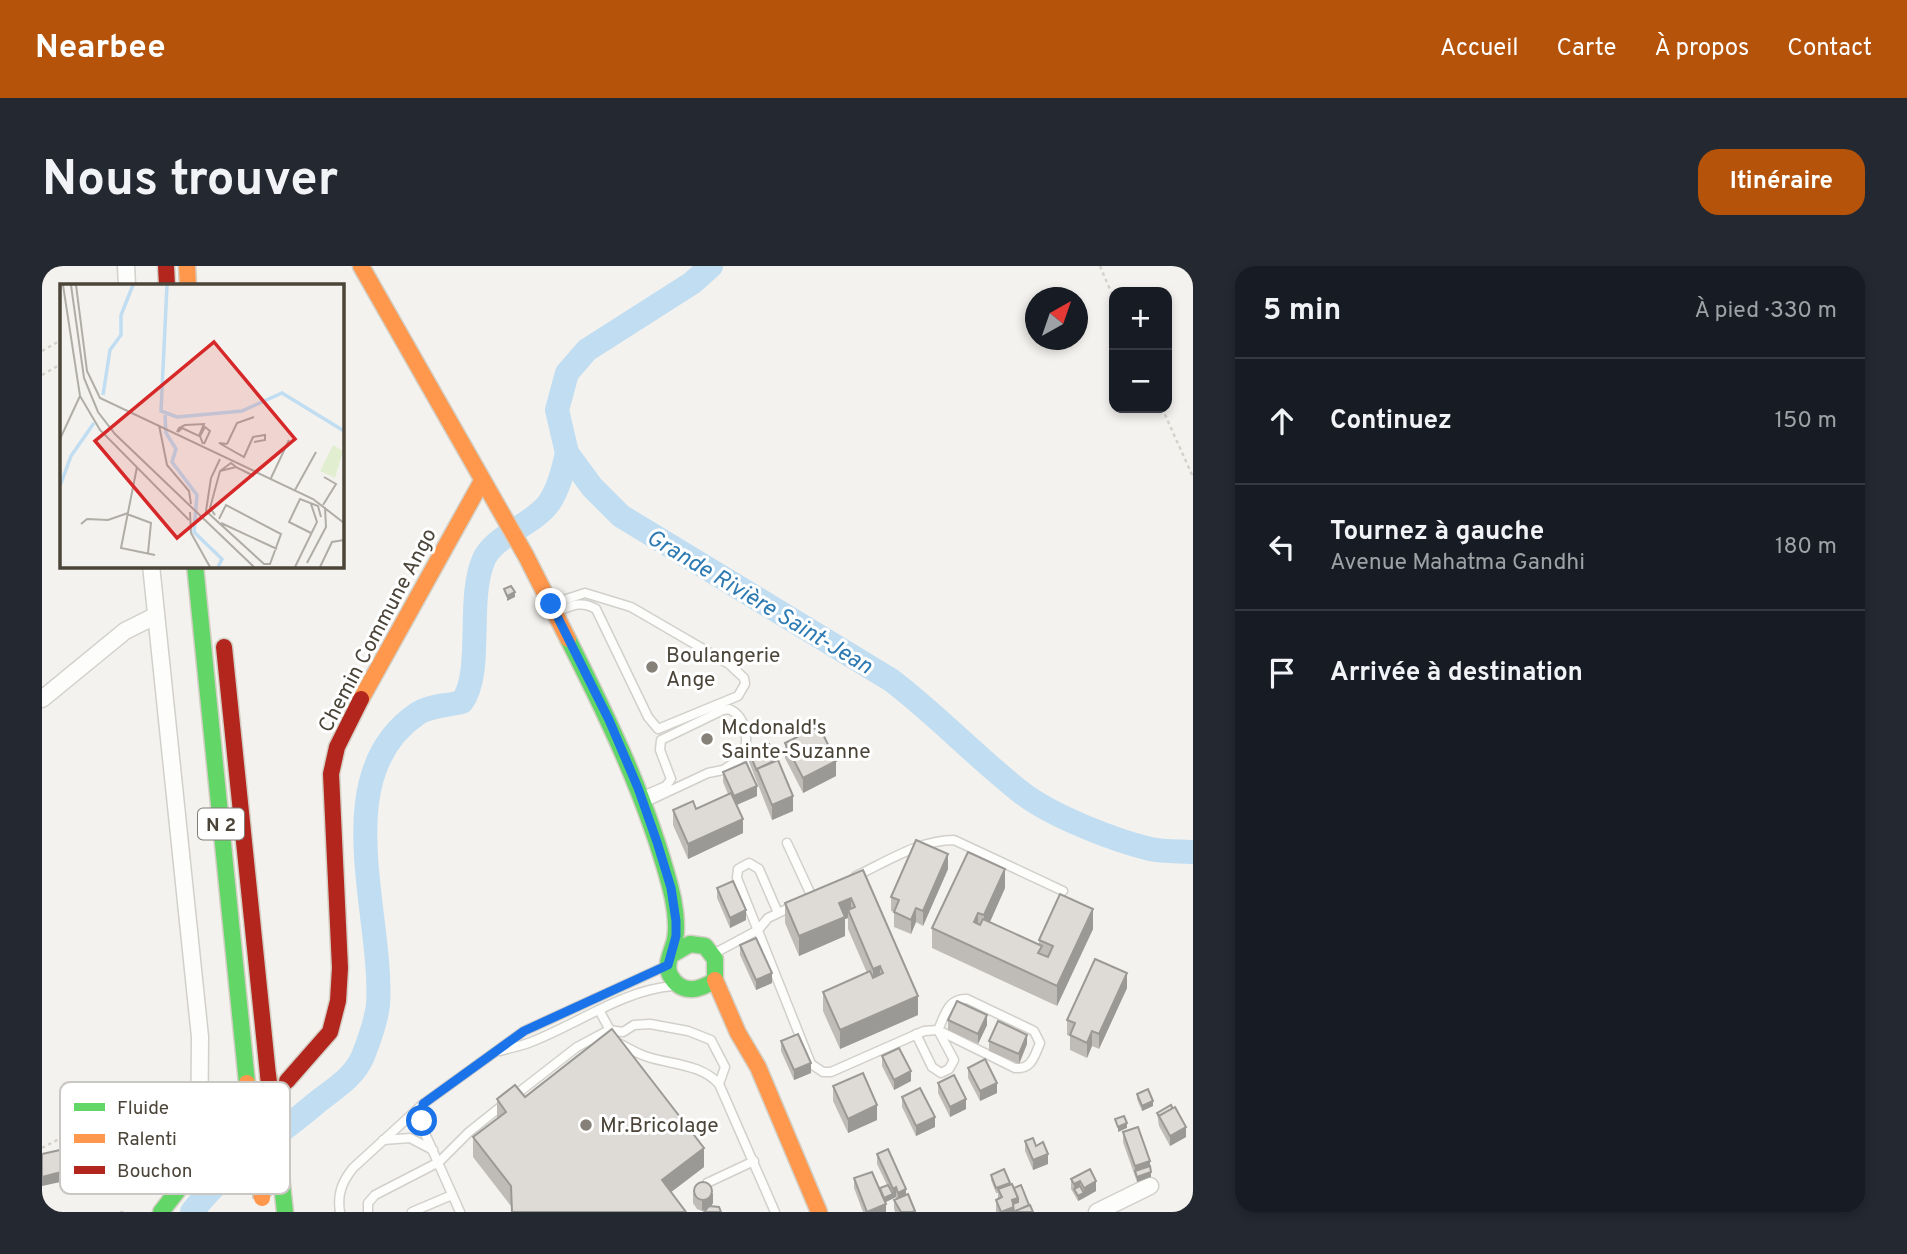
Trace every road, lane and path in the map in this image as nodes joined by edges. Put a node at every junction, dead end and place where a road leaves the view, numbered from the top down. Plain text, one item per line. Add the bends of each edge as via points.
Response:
1 (126, 266) edge
2 (166, 266) edge
3 (187, 266) edge
4 (361, 266) edge
5 (1100, 266) edge
6 (127, 284) edge
7 (167, 284) edge
8 (188, 284) edge
9 (1109, 287) edge
10 (60, 341) edge
11 (42, 351) edge
12 (60, 365) edge
13 (42, 376) edge
14 (1164, 413) edge
15 (1193, 477) edge
16 (482, 481) junction
17 (151, 567) edge
18 (195, 567) edge
19 (553, 608) junction
20 (155, 615) junction
21 (223, 632) dead end
22 (42, 699) edge
23 (643, 800) junction
24 (787, 843) dead end
25 (849, 880) edge
26 (671, 888) junction
27 (824, 891) edge
28 (1063, 891) dead end
29 (812, 897) junction
30 (778, 913) junction
31 (758, 930) junction
32 (706, 949) junction
33 (670, 960) junction
34 (715, 980) junction
35 (685, 988) junction
36 (599, 1010) junction
37 (609, 1030) junction
38 (939, 1030) junction
39 (737, 1033) junction
40 (916, 1034) junction
41 (493, 1053) junction
42 (200, 1082) edge
43 (247, 1082) edge
44 (269, 1082) edge
45 (287, 1082) dead end
46 (719, 1084) junction
47 (423, 1104) junction
48 (60, 1139) edge
49 (382, 1140) junction
50 (42, 1148) edge
51 (433, 1150) junction
52 (754, 1161) junction
53 (439, 1162) junction
54 (707, 1183) edge
55 (1150, 1186) dead end
56 (174, 1194) edge
57 (283, 1194) edge
58 (452, 1195) junction
59 (161, 1212) edge
60 (285, 1212) edge
61 (340, 1212) edge
62 (368, 1212) edge
63 (412, 1212) edge
64 (460, 1212) edge
65 (775, 1212) edge
66 (819, 1212) edge
67 (1097, 1212) edge

1 - 6 street
2 - 7 main road
3 - 8 main road
4 - 16 main road
5 - 9 path
10 - 11 path
12 - 13 path
14 - 15 path
16 - 19 main road
16 - 45 main road, Chemin Commune Ango via 337,747 331,774 338,1001 330,1032
17 - 20 street
18 - 43 main road, N 2, bridge
19 - 19 lane via 580,603 596,609 658,729 738,696 745,684 729,664 631,607 585,593
19 - 23 main road
20 - 22 street via 125,631
20 - 42 street via 200,1037
21 - 44 main road, N 2, bridge
23 - 23 lane via 723,771 743,757 747,739 737,713 723,710 661,740 671,779
23 - 26 main road
24 - 29 lane
25 - 28 lane via 923,845 954,839
26 - 32 main road
26 - 33 main road via 676,921
27 - 29 lane
29 - 30 lane
30 - 31 lane
30 - 31 lane via 759,869 749,863 738,869 737,878
31 - 32 lane
31 - 40 lane via 816,1069 831,1072
32 - 33 main road via 691,942 681,945
32 - 34 main road via 716,964
33 - 35 main road via 669,973
33 - 41 lane via 524,1031
34 - 35 main road via 703,989
34 - 39 main road
35 - 36 lane via 658,988
35 - 39 main road via 702,998
36 - 37 lane
36 - 41 lane via 530,1042
37 - 46 lane via 617,1042 646,1057 699,1069
37 - 46 lane via 623,1032 634,1025 650,1024 711,1040 725,1067
37 - 53 lane via 577,1047 489,1115
38 - 38 lane via 1015,1069 1031,1064 1040,1043 1034,1031 967,999 951,1003
38 - 40 lane
38 - 40 lane via 954,1060 941,1073 932,1067
39 - 66 main road via 758,1067
41 - 47 lane
46 - 52 lane
47 - 49 lane
47 - 51 lane via 423,1129
48 - 50 path
49 - 51 lane via 410,1138
49 - 61 lane via 343,1180
51 - 53 lane
52 - 54 lane
52 - 65 lane
53 - 58 lane
53 - 62 lane via 375,1195
55 - 67 street
56 - 59 main road
57 - 60 main road, N 2, bridge
58 - 63 lane
58 - 64 lane

